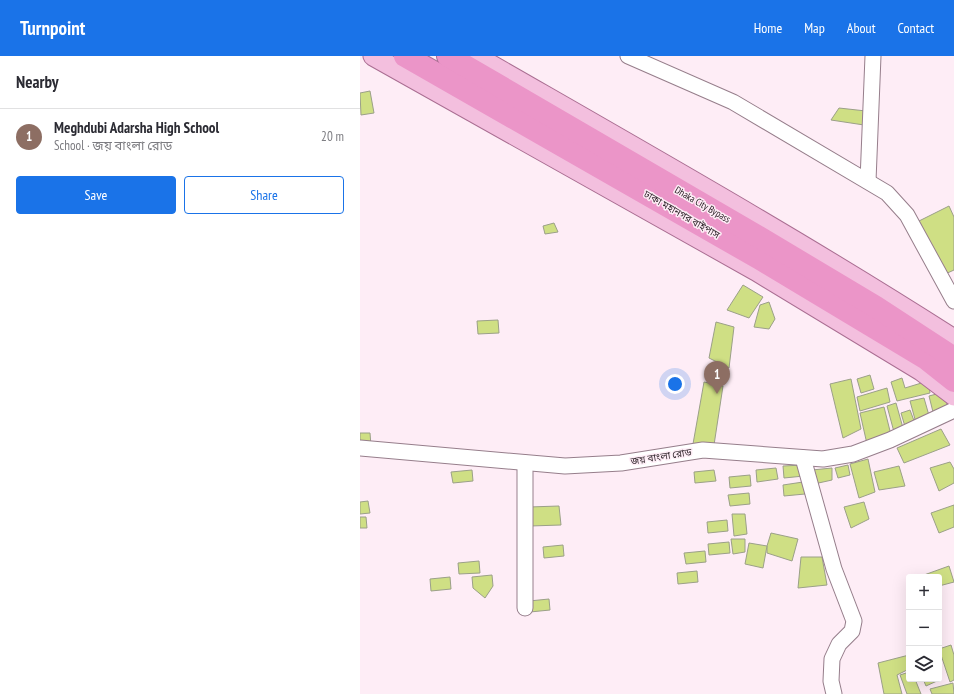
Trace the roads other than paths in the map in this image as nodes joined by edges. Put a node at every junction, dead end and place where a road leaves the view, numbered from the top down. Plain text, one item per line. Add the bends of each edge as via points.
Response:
1 (374, 56) edge
2 (405, 56) edge
3 (448, 56) edge
4 (476, 56) edge
5 (628, 56) edge
6 (874, 56) edge
7 (868, 181) junction
8 (954, 301) edge
9 (954, 339) edge
10 (954, 358) edge
11 (954, 382) edge
12 (954, 396) edge
13 (954, 410) edge
14 (360, 448) edge
15 (803, 458) junction
16 (524, 463) junction
17 (525, 608) dead end
18 (834, 694) edge

1 - 12 main road via 756,271 920,372
2 - 11 highway, ঢাকা মহানগর বাইপাস via 760,259 925,358
3 - 10 highway, Dhaka City Bypass via 764,240 924,337
4 - 9 main road via 777,230
5 - 7 street via 733,102
6 - 7 street
7 - 8 street via 887,193 907,215
13 - 15 street, জয় বাংলা রোড via 853,454 823,459
14 - 16 street, জয় বাংলা রোড
15 - 16 street, জয় বাংলা রোড via 703,450 599,464 565,466
15 - 18 street via 834,569 854,621 852,631 839,644 832,659 831,681
16 - 17 street

